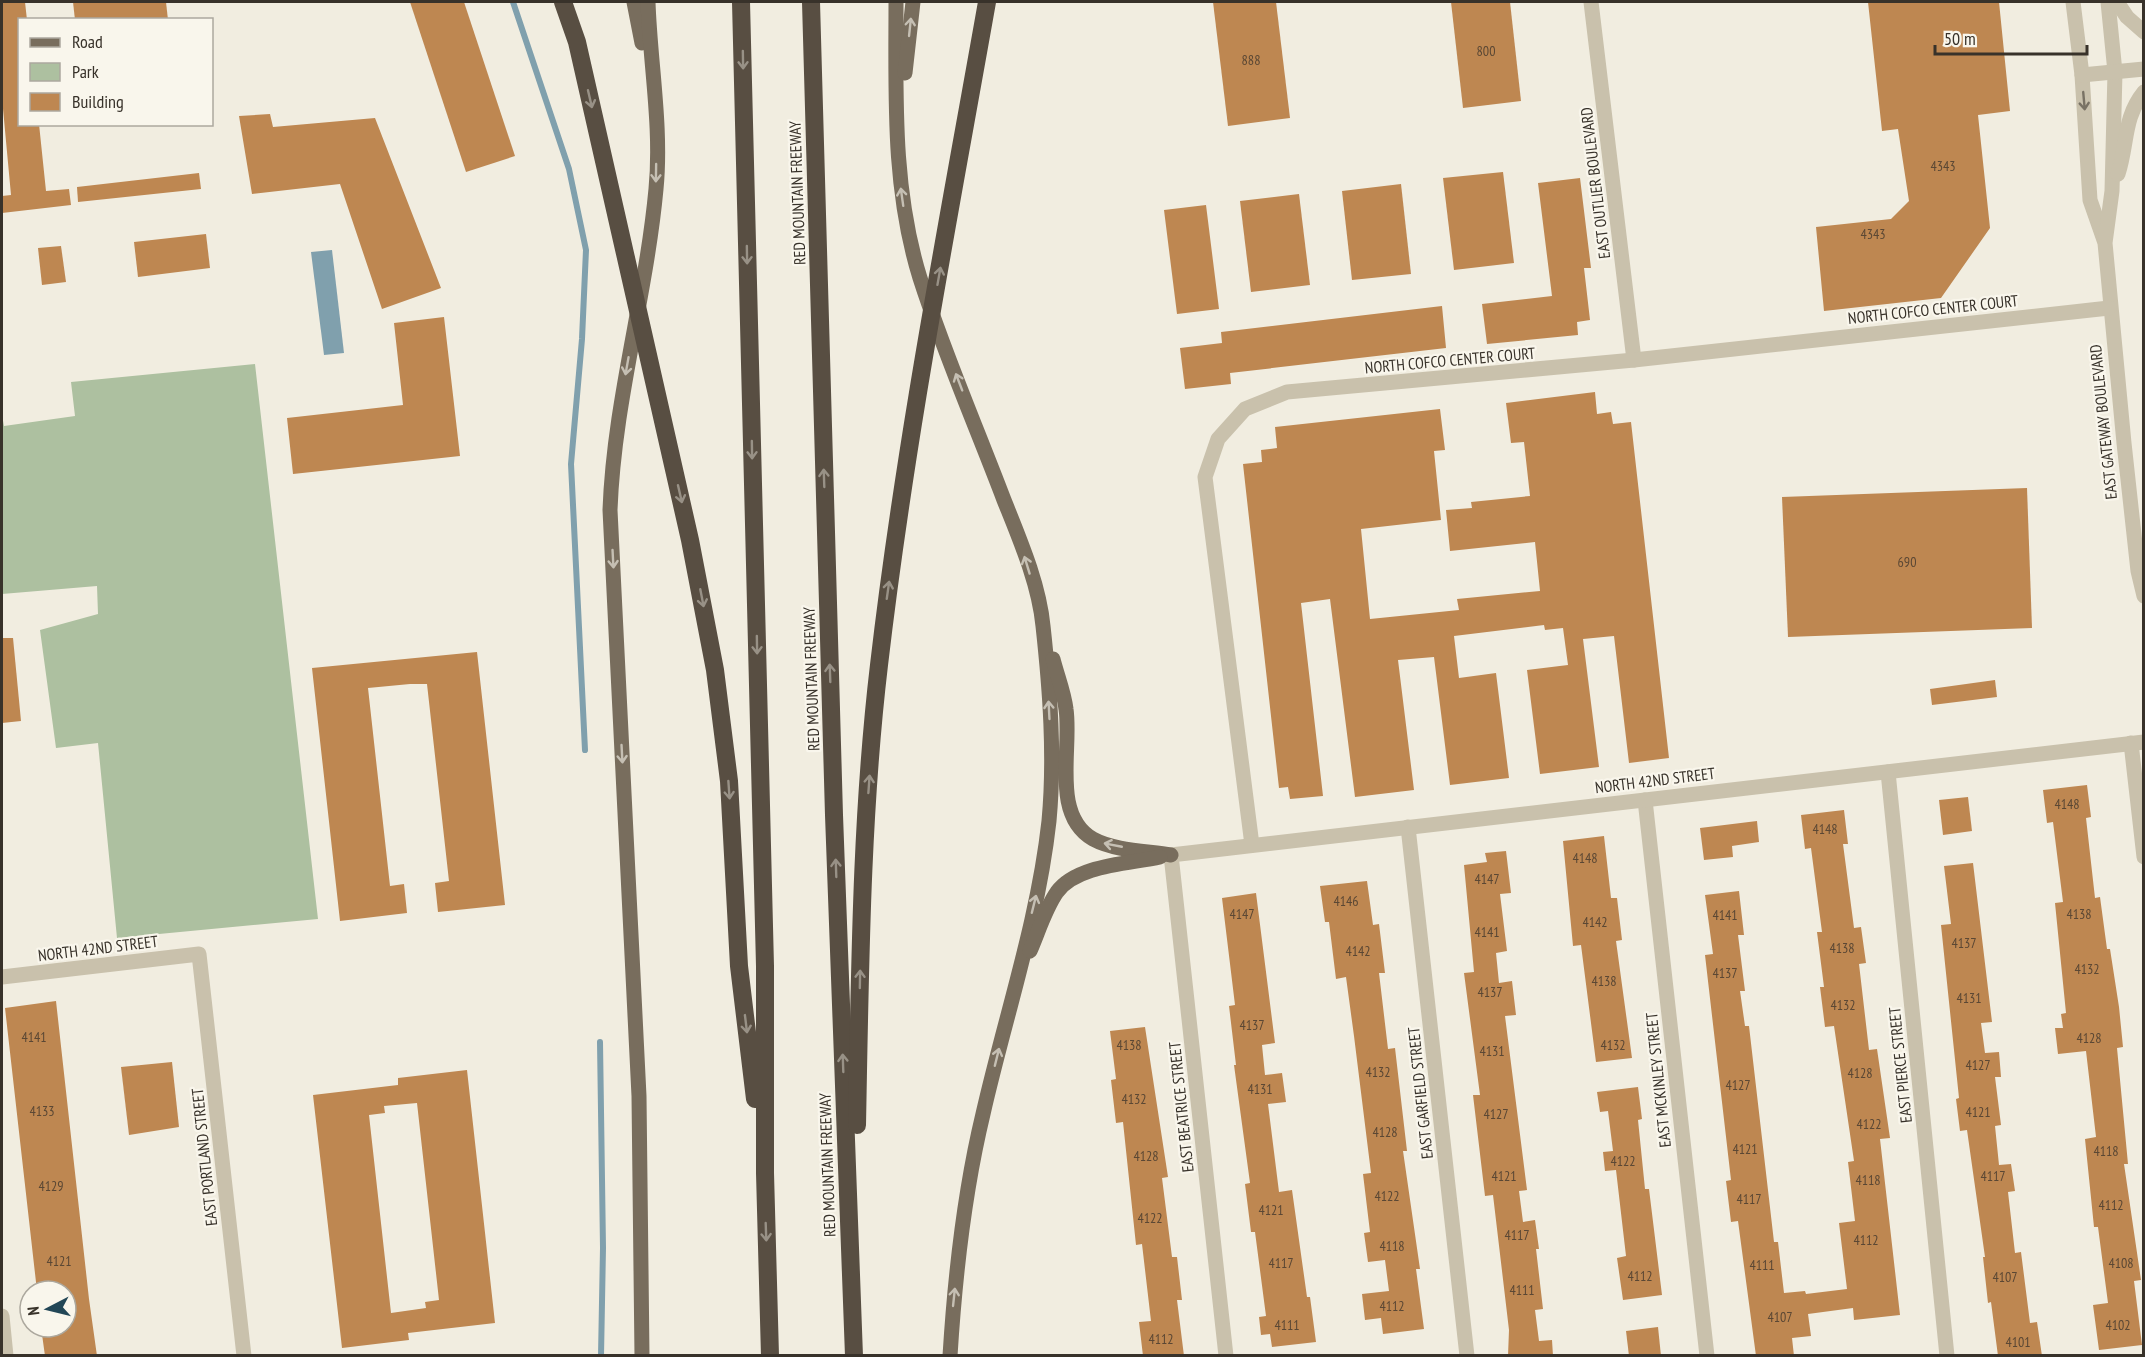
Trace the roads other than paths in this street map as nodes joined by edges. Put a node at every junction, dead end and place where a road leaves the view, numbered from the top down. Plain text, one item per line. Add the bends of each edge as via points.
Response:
1 (563, 2) edge
2 (573, 2) edge
3 (634, 2) edge
4 (648, 2) edge
5 (741, 2) edge
6 (811, 2) edge
7 (896, 2) edge
8 (913, 2) edge
9 (978, 2) edge
10 (987, 2) edge
11 (1591, 2) edge
12 (2073, 2) edge
13 (2108, 2) edge
14 (2117, 2) edge
15 (2144, 32) edge
16 (577, 42) junction
17 (2144, 69) edge
18 (2115, 72) junction
19 (2082, 75) junction
20 (2144, 92) edge
21 (969, 100) junction
22 (656, 115) junction
23 (896, 147) junction
24 (2112, 191) junction
25 (2104, 243) junction
26 (2109, 308) junction
27 (1634, 360) junction
28 (2144, 596) edge
29 (1043, 621) junction
30 (2137, 743) edge
31 (1888, 772) junction
32 (1645, 800) junction
33 (1408, 827) junction
34 (1252, 845) junction
35 (1171, 855) junction
36 (2144, 857) edge
37 (199, 954) joint
38 (2, 976) edge
39 (1016, 981) junction
40 (765, 1173) junction
41 (852, 1310) junction
42 (2, 1316) edge
43 (6, 1356) edge
44 (244, 1356) edge
45 (642, 1356) edge
46 (770, 1356) edge
47 (854, 1356) edge
48 (950, 1356) edge
49 (1226, 1356) edge
50 (1467, 1356) edge
51 (1707, 1356) edge
52 (1947, 1356) edge

1 - 16 highway
2 - 16 highway
3 - 22 main road
4 - 22 main road
5 -> 40 highway via 765,966
41 -> 6 highway, RED MOUNTAIN FREEWAY
7 - 23 main road
23 -> 8 main road
9 - 21 highway
10 - 21 highway
11 - 27 street, EAST OUTLIER BOULEVARD
12 - 19 street, EAST GATEWAY BOULEVARD
13 - 18 street, EAST GATEWAY BOULEVARD
14 - 15 street
16 -> 40 highway via 670,449 721,714 739,966
17 - 18 street
18 - 19 street
18 - 24 street, EAST GATEWAY BOULEVARD
19 -> 25 street, EAST GATEWAY BOULEVARD via 2090,200
20 - 24 street, EAST GATEWAY BOULEVARD via 2128,116 2125,151
41 -> 21 highway via 861,946 872,731 890,578
22 -> 45 main road via 652,222 615,437 610,510 639,1096
29 -> 23 main road via 1017,533 920,279 904,212
24 - 25 street, EAST GATEWAY BOULEVARD
25 - 26 street, EAST GATEWAY BOULEVARD
26 - 27 street, NORTH COFCO CENTER COURT
26 - 28 street, EAST GATEWAY BOULEVARD
27 - 34 street, NORTH COFCO CENTER COURT via 1287,392 1245,409 1218,439 1205,477
35 -> 29 main road via 1103,843 1086,834 1074,818 1068,799 1066,709
39 -> 29 main road via 1040,882 1049,818 1051,754
30 - 31 street, NORTH 42ND STREET
30 - 36 street
31 - 32 street, NORTH 42ND STREET
31 - 52 street, EAST PIERCE STREET
32 - 33 street, NORTH 42ND STREET
32 - 51 street, EAST MCKINLEY STREET
33 - 34 street, NORTH 42ND STREET
33 - 50 street, EAST GARFIELD STREET
34 - 35 street, NORTH 42ND STREET
35 - 39 main road via 1086,871 1070,880 1056,894
35 - 49 street, EAST BEATRICE STREET
37 - 38 street, NORTH 42ND STREET
37 - 44 street, EAST PORTLAND STREET
48 -> 39 main road via 968,1188
40 -> 46 highway
41 - 47 highway, RED MOUNTAIN FREEWAY
42 - 43 street

